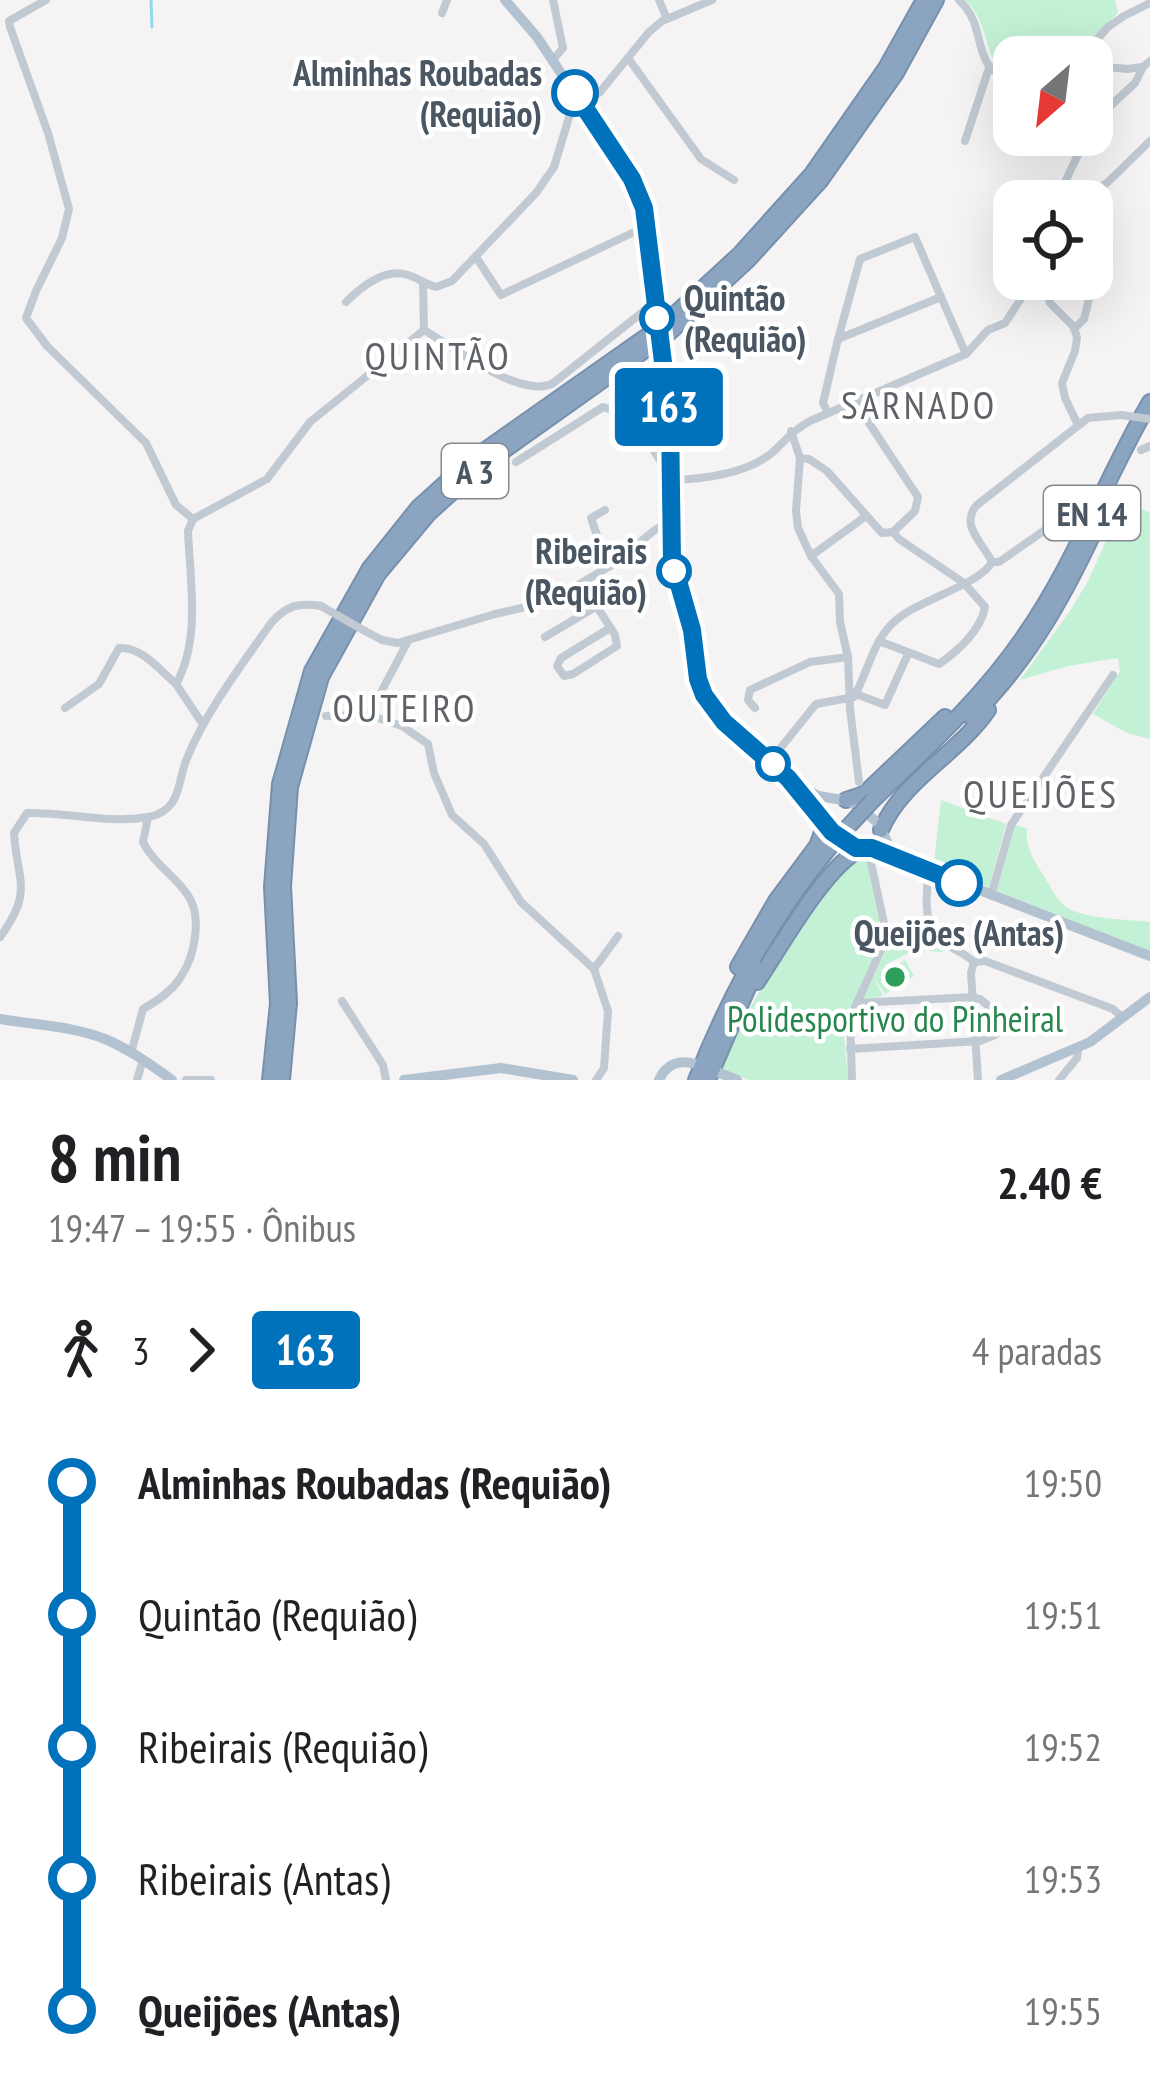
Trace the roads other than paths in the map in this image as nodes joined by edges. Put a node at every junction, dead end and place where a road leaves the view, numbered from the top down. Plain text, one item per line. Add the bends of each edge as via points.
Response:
1 (46, 0) edge
2 (447, 0) edge
3 (505, 0) edge
4 (553, 0) edge
5 (659, 0) edge
6 (712, 0) edge
7 (924, 0) edge
8 (936, 0) edge
9 (960, 1) edge
10 (1150, 3) edge
11 (442, 13) dead end
12 (667, 19) junction
13 (1100, 36) edge
14 (628, 58) junction
15 (553, 60) junction
16 (1147, 64) edge
17 (989, 68) junction
18 (1113, 68) edge
19 (993, 71) edge
20 (1113, 103) edge
21 (583, 106) junction
22 (965, 141) dead end
23 (1150, 141) edge
24 (734, 180) dead end
25 (1110, 180) edge
26 (646, 226) junction
27 (476, 257) junction
28 (423, 283) junction
29 (941, 297) junction
30 (1022, 300) edge
31 (1048, 300) edge
32 (1089, 300) edge
33 (346, 302) dead end
34 (656, 302) junction
35 (658, 322) dead end
36 (1074, 329) junction
37 (424, 330) junction
38 (838, 339) junction
39 (662, 351) dead end
40 (966, 354) junction
41 (855, 402) junction
42 (1150, 402) edge
43 (669, 405) junction
44 (828, 413) junction
45 (633, 417) junction
46 (1150, 419) edge
47 (1078, 425) junction
48 (791, 431) junction
49 (800, 458) junction
50 (516, 463) dead end
51 (672, 480) junction
52 (1088, 500) dead end
53 (605, 510) dead end
54 (866, 516) junction
55 (193, 520) junction
56 (671, 522) junction
57 (893, 532) junction
58 (811, 556) junction
59 (992, 562) junction
60 (608, 567) junction
61 (582, 583) junction
62 (964, 583) junction
63 (597, 606) junction
64 (610, 628) junction
65 (545, 638) dead end
66 (408, 641) junction
67 (879, 641) junction
68 (908, 654) junction
69 (1010, 656) junction
70 (848, 657) junction
71 (1113, 675) dead end
72 (1003, 684) junction
73 (176, 685) junction
74 (853, 696) junction
75 (65, 708) dead end
76 (755, 708) dead end
77 (369, 715) junction
78 (326, 716) dead end
79 (202, 724) junction
80 (770, 761) junction
81 (788, 778) junction
82 (859, 782) dead end
83 (840, 800) junction
84 (876, 803) junction
85 (148, 817) junction
86 (825, 823) junction
87 (881, 831) junction
88 (867, 849) junction
89 (912, 864) junction
90 (929, 872) junction
91 (991, 896) junction
92 (618, 936) dead end
93 (0, 937) edge
94 (1150, 956) edge
95 (974, 962) junction
96 (594, 969) junction
97 (973, 997) junction
98 (1150, 997) edge
99 (342, 1001) dead end
100 (856, 1003) junction
101 (730, 1011) junction
102 (1122, 1017) junction
103 (0, 1019) edge
104 (976, 1041) junction
105 (1078, 1048) junction
106 (850, 1049) junction
107 (137, 1056) junction
108 (696, 1072) edge
109 (493, 1074) edge
110 (712, 1076) edge
111 (450, 1077) edge
112 (137, 1080) edge
113 (172, 1080) edge
114 (186, 1080) edge
115 (211, 1080) edge
116 (271, 1080) edge
117 (282, 1080) edge
118 (386, 1080) edge
119 (404, 1080) edge
120 (573, 1080) edge
121 (600, 1080) edge
122 (658, 1080) edge
123 (737, 1080) edge
124 (852, 1080) edge
125 (978, 1080) edge
126 (1001, 1080) edge
127 (1059, 1080) edge

1 - 55 street via 9,21 69,209 26,318 146,442 176,505
2 - 11 street
3 - 15 main road
4 - 15 street via 563,48
5 - 12 street
6 - 12 street
7 - 116 highway, A 3 via 812,174 740,254 664,324 471,460 370,568 312,671 280,784
8 - 117 highway, A 3 via 820,181 748,260 669,333 478,468 378,574 321,676 290,787
9 - 17 street
10 - 13 street
12 - 14 street
14 - 21 street
14 - 24 street via 701,159
15 - 21 main road
16 - 18 street
16 - 20 street
17 - 19 street
17 - 22 street
21 - 26 main road via 637,188
21 - 27 street via 570,114 554,167 536,194
23 - 25 street
26 - 27 street via 501,295
26 - 34 main road
27 - 28 street via 443,285
28 - 33 street via 391,273
28 - 37 street
29 - 38 street
29 - 38 street via 915,237 860,260
29 - 40 street
30 - 40 street
31 - 36 street
32 - 36 street
34 - 35 main road
34 - 37 street via 541,389 514,383
36 - 47 street via 1062,383
37 - 55 street via 310,422 268,479
38 - 44 street via 823,403
39 - 43 main road
40 - 41 street
41 - 44 street
41 - 57 street via 918,497
42 - 69 highway, EN 14 via 1064,572
43 - 45 street
43 - 51 main road
44 - 48 street
45 - 50 street via 603,407
45 - 51 street
46 - 47 street, bridge via 1097,416
46 - 72 highway, EN 14 via 1064,592
47 - 59 street via 970,513
48 - 49 street
48 - 51 street via 769,455 717,478
49 - 54 street via 827,471
49 - 58 street via 796,511
51 - 56 main road
52 - 59 street
53 - 60 street via 591,518
54 - 57 street via 882,533
54 - 58 street
55 - 73 street via 189,642
56 - 60 street
56 - 80 main road via 700,686 724,722
57 - 62 street
58 - 70 street via 839,594
59 - 62 street
60 - 61 street
61 - 63 street
61 - 66 street via 540,605
62 - 67 street via 914,606
62 - 68 street via 986,612 973,632 939,664
63 - 64 street
63 - 65 street
64 - 64 street via 614,650 560,674 561,658
66 - 77 street
66 - 79 street, bridge via 382,640 321,606 292,605
67 - 68 street
67 - 74 street
68 - 74 street via 885,705
69 - 83 highway via 864,794
69 - 84 highway, EN 14
70 - 74 street
70 - 76 street via 810,662 751,690
71 - 91 street via 1011,825
72 - 84 highway, EN 14
72 - 87 highway via 979,723 893,805
73 - 75 street via 125,646 99,684
73 - 79 street
74 - 80 street via 816,704
74 - 82 street
77 - 78 street
77 - 96 street via 428,744 452,815 484,844 521,902
79 - 85 street via 176,800
80 - 81 main road
81 - 83 main road
81 - 86 main road
83 - 86 main road via 825,811
83 - 87 main road via 874,818
84 - 101 highway, EN 14, bridge via 837,845
85 - 93 street via 27,813 14,832 20,898
85 - 107 street via 143,842 189,896 195,938 181,977 143,1009
86 - 88 main road
86 - 101 highway via 746,950 730,986
87 - 88 main road
87 - 89 main road
88 - 89 main road
88 - 100 street via 886,942
88 - 101 highway via 845,858
89 - 90 main road
90 - 91 main road
90 - 95 street via 931,928
91 - 94 main road
92 - 96 street
95 - 97 street
95 - 102 street
96 - 121 street via 608,1011
97 - 100 street
97 - 104 street
97 - 104 street via 1005,1022
98 - 102 main road
99 - 118 street
100 - 106 street
101 - 108 highway, EN 14
101 - 110 highway, EN 14
102 - 105 main road
103 - 107 main road via 89,1034
104 - 106 street
104 - 125 street
105 - 126 main road
105 - 127 street
106 - 124 street
107 - 112 street
107 - 113 main road
108 - 122 main road via 672,1064
109 - 111 main road
109 - 120 main road
110 - 123 main road
111 - 119 main road
114 - 115 street

